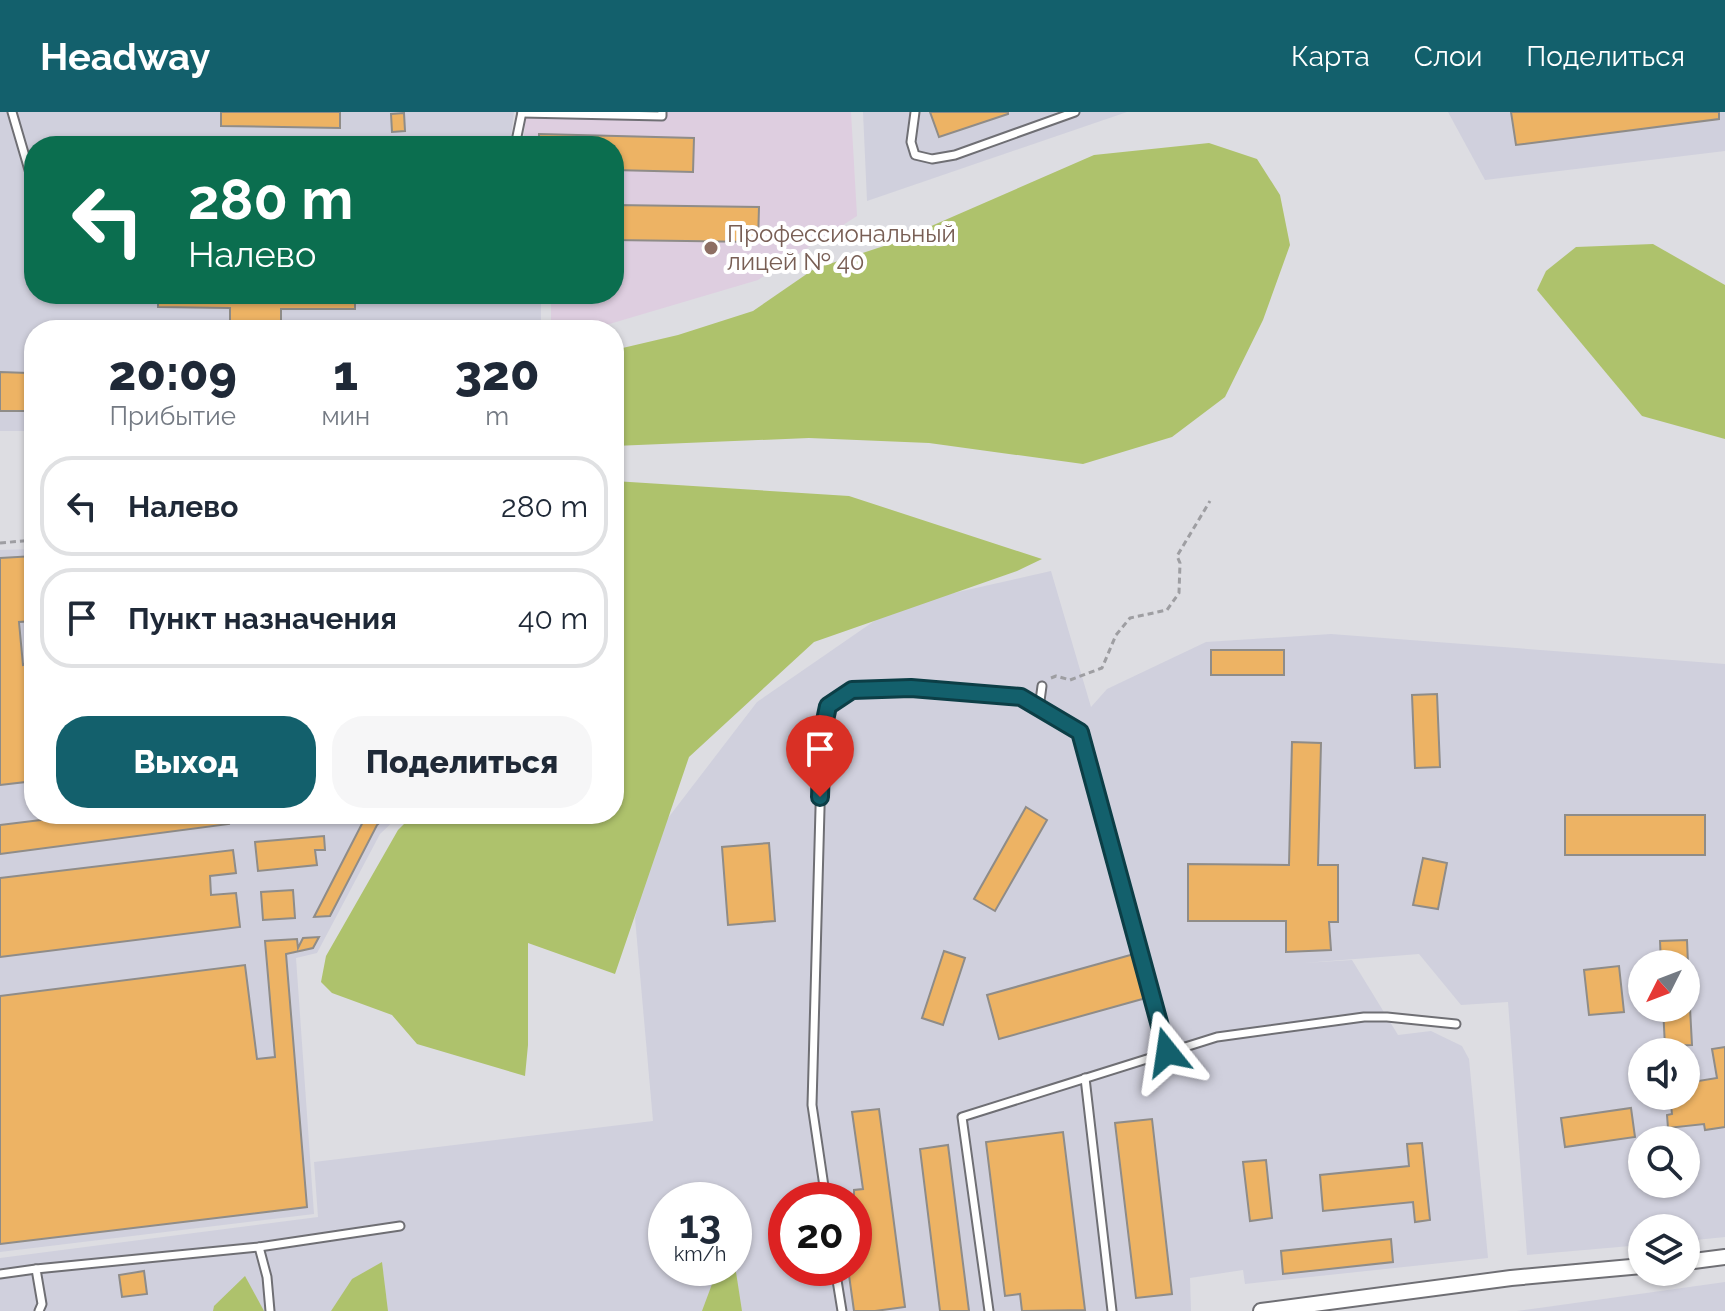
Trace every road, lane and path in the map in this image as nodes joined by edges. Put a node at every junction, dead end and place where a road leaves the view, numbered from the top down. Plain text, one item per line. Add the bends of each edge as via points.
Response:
1 (12, 112) edge
2 (522, 112) edge
3 (662, 112) edge
4 (915, 112) edge
5 (1075, 112) edge
6 (517, 136) edge
7 (24, 153) edge
8 (1210, 501) dead end
9 (24, 541) edge
10 (0, 543) edge
11 (1042, 686) joint
12 (1039, 708) junction
13 (1456, 1024) dead end
14 (1167, 1052) junction
15 (1085, 1078) junction
16 (823, 1182) edge
17 (400, 1226) dead end
18 (259, 1247) junction
19 (1725, 1257) edge
20 (1700, 1260) edge
21 (1628, 1267) edge
22 (36, 1269) junction
23 (0, 1274) edge
24 (838, 1286) edge
25 (39, 1311) edge
26 (270, 1311) edge
27 (842, 1311) edge
28 (989, 1311) edge
29 (1112, 1311) edge
30 (1261, 1311) edge

1 - 7 lane
2 - 3 lane
2 - 6 lane
4 - 5 lane via 915,155 932,159
8 - 11 path via 1177,556 1179,593 1167,610 1130,618 1102,668 1070,680 1056,676
9 - 10 path
11 - 12 lane
12 - 14 lane via 1080,732
12 - 16 lane via 1021,697 911,688 852,690 828,706 822,735 812,1105
13 - 14 lane via 1364,1017 1217,1037
14 - 15 lane
15 - 28 lane via 962,1117
15 - 29 lane
17 - 18 lane
18 - 22 lane
18 - 26 lane
19 - 20 street
21 - 30 street
22 - 23 lane
22 - 25 lane
24 - 27 lane

